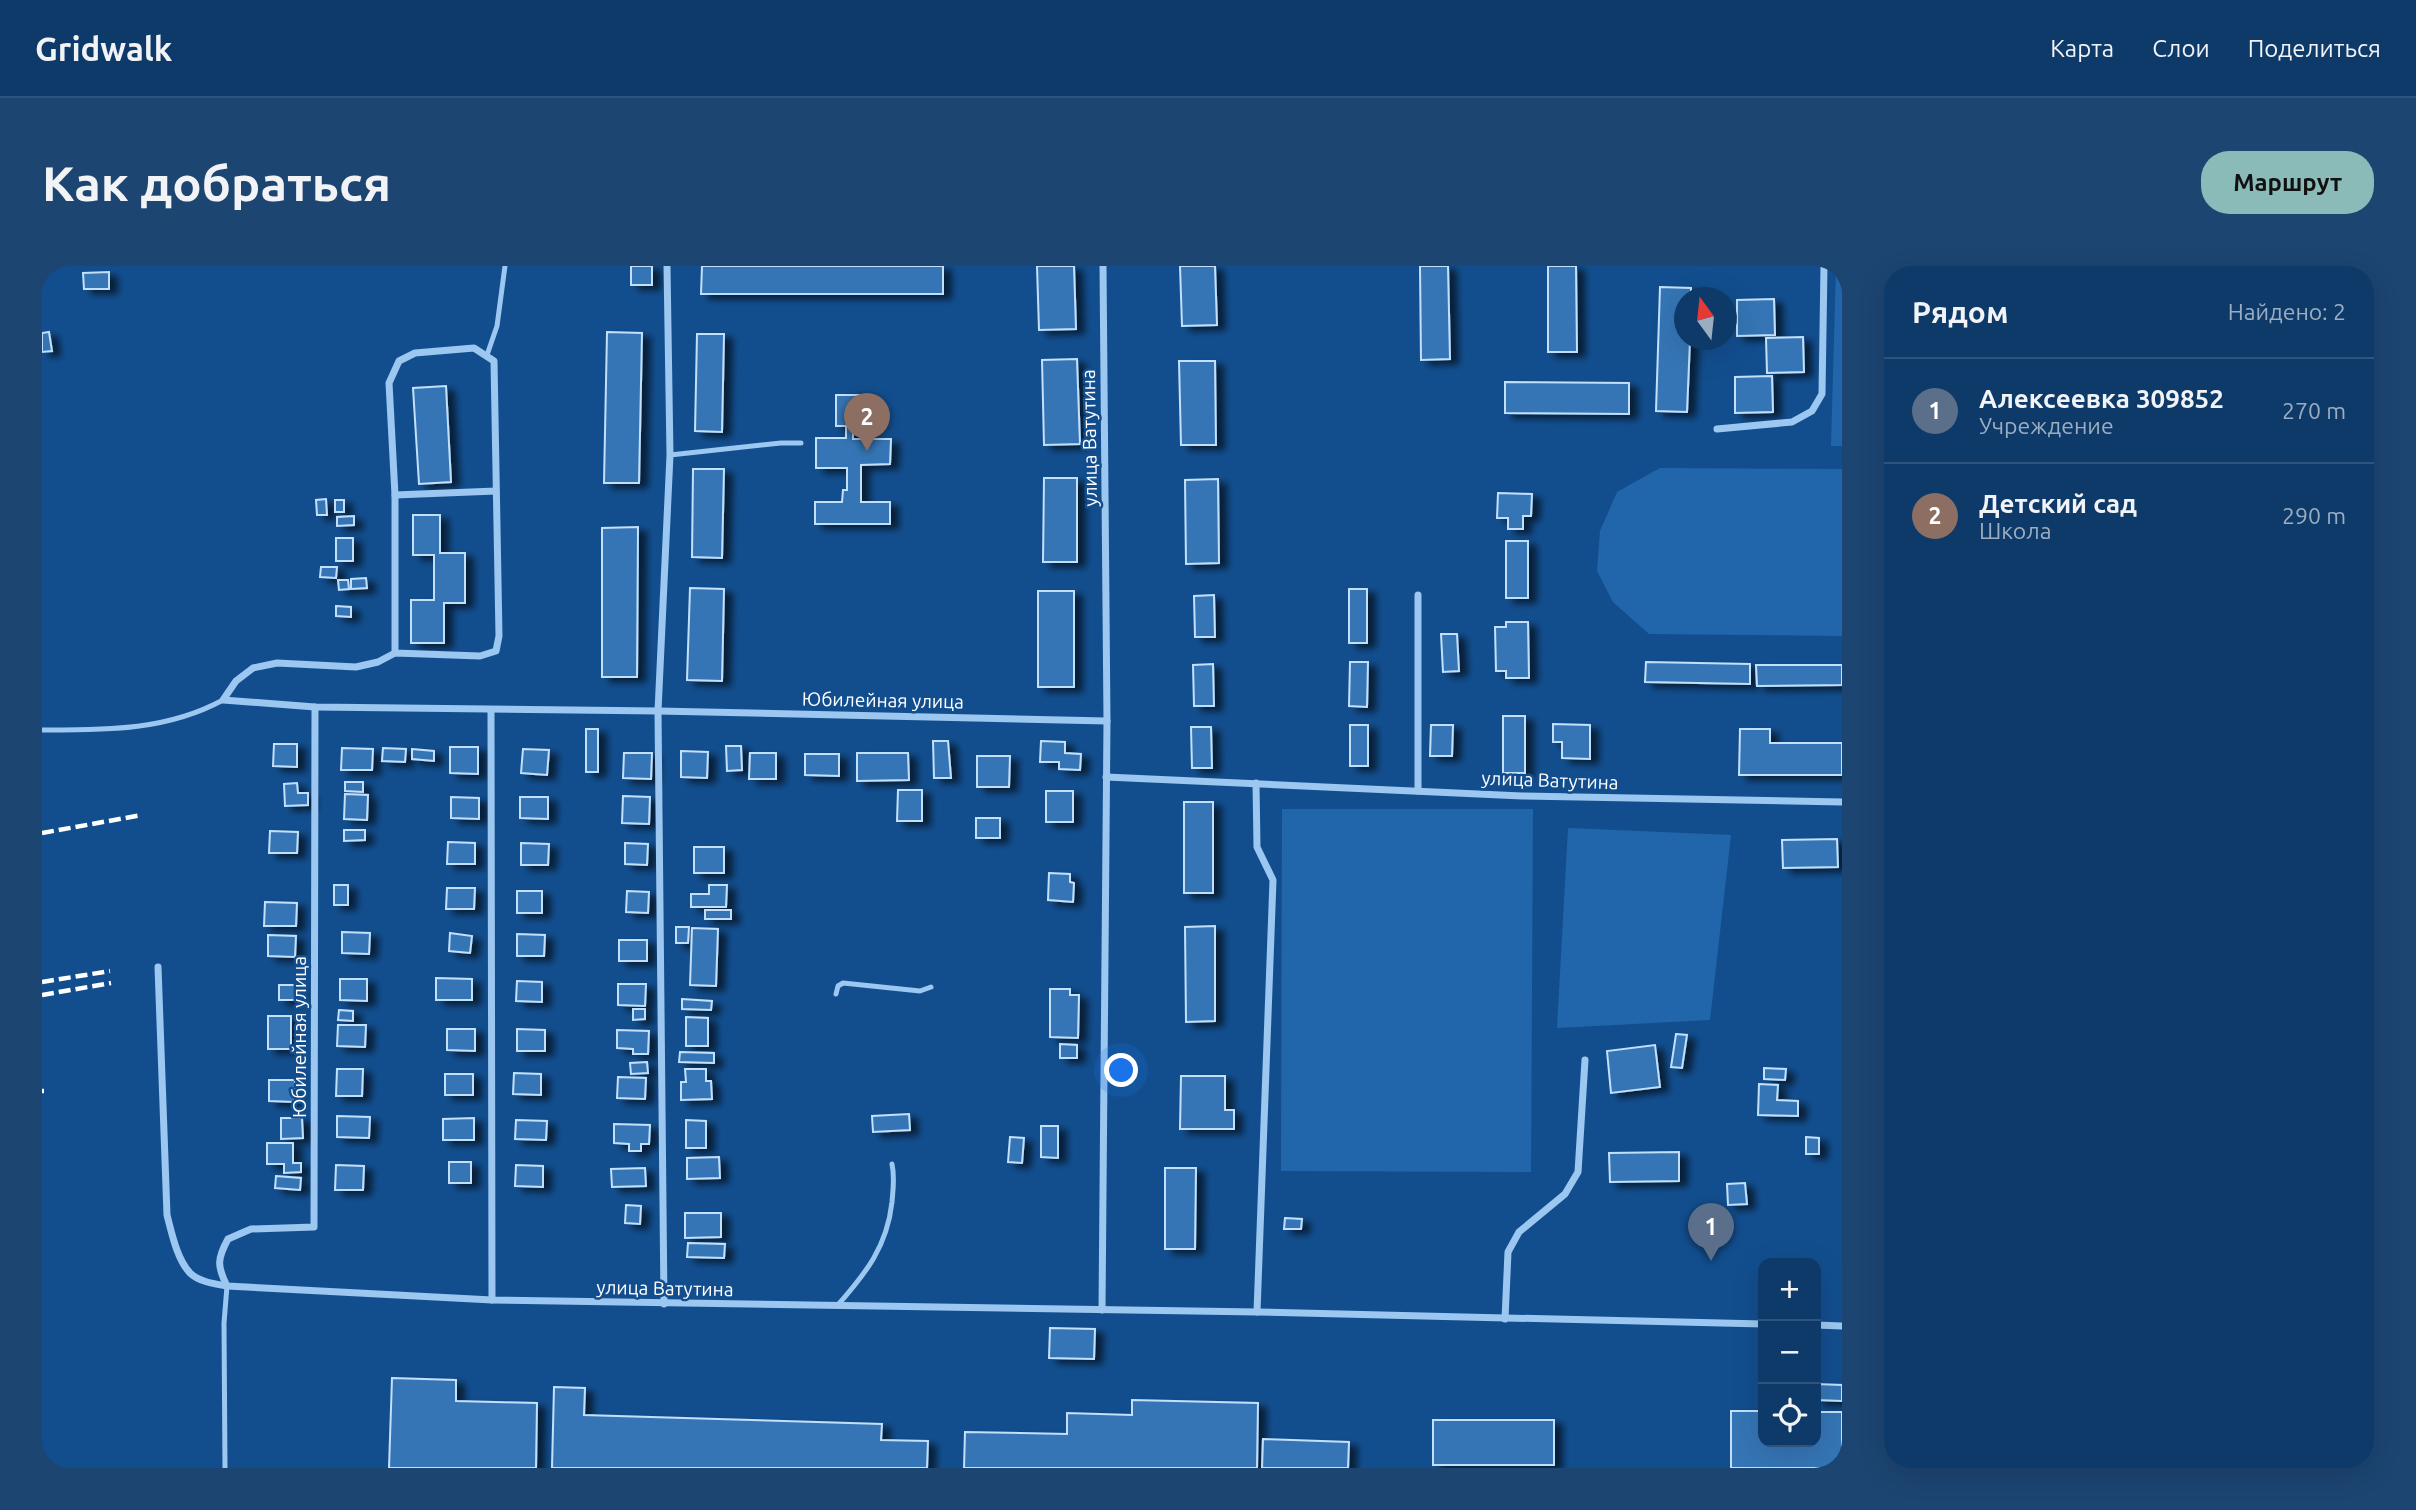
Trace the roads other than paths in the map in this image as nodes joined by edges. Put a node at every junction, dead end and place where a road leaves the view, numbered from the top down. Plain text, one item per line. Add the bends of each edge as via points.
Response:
1 (505, 266) edge
2 (667, 266) edge
3 (1103, 266) edge
4 (1824, 266) edge
5 (487, 355) junction
6 (1717, 429) dead end
7 (801, 443) dead end
8 (670, 455) junction
9 (496, 491) junction
10 (395, 495) junction
11 (1418, 595) dead end
12 (395, 653) junction
13 (223, 700) junction
14 (315, 707) junction
15 (491, 710) junction
16 (657, 711) junction
17 (1107, 721) junction
18 (42, 730) edge
19 (1106, 777) junction
20 (1256, 783) junction
21 (1418, 791) junction
22 (1842, 802) edge
23 (158, 967) dead end
24 (931, 987) dead end
25 (836, 993) dead end
26 (1586, 1060) dead end
27 (892, 1164) dead end
28 (227, 1286) junction
29 (492, 1300) junction
30 (664, 1304) junction
31 (838, 1306) junction
32 (1102, 1310) junction
33 (1256, 1312) junction
34 (1505, 1319) junction
35 (1758, 1324) edge
36 (1821, 1325) edge
37 (1842, 1326) edge
38 (225, 1468) edge

1 - 5 lane via 497,326
2 - 8 street
3 - 17 street, улица Ватутина
4 - 6 street via 1822,394 1812,411 1792,422
5 - 9 street via 494,361
5 - 10 street via 474,348 415,353 399,361 389,383
7 - 8 lane
8 - 16 street
9 - 10 street
9 - 12 street via 496,651 480,656
10 - 12 street
11 - 21 street
12 - 13 street via 356,667 277,663 253,668 236,681
13 - 14 street, Юбилейная улица
13 - 18 lane via 165,723 127,729
14 - 15 street, Юбилейная улица
14 - 28 street, Юбилейная улица via 314,1227 251,1230 228,1239 219,1255
15 - 16 street, Юбилейная улица
15 - 29 street
16 - 17 street, Юбилейная улица
16 - 30 street
17 - 19 street, улица Ватутина
19 - 20 street, улица Ватутина
19 - 32 street, улица Ватутина
20 - 21 street, улица Ватутина
20 - 33 street via 1257,847 1273,880
21 - 22 street, улица Ватутина
23 - 28 street, улица Ватутина via 167,1216 191,1273
24 - 25 lane via 919,991 843,983
26 - 34 street via 1578,1172 1565,1194 1519,1233 1508,1252
27 - 31 lane via 891,1211 882,1247
28 - 29 street, улица Ватутина
28 - 38 lane
29 - 30 street, улица Ватутина
30 - 31 street, улица Ватутина
31 - 32 street, улица Ватутина
32 - 33 street, улица Ватутина
33 - 34 street, улица Ватутина
34 - 35 street, улица Ватутина
36 - 37 street

